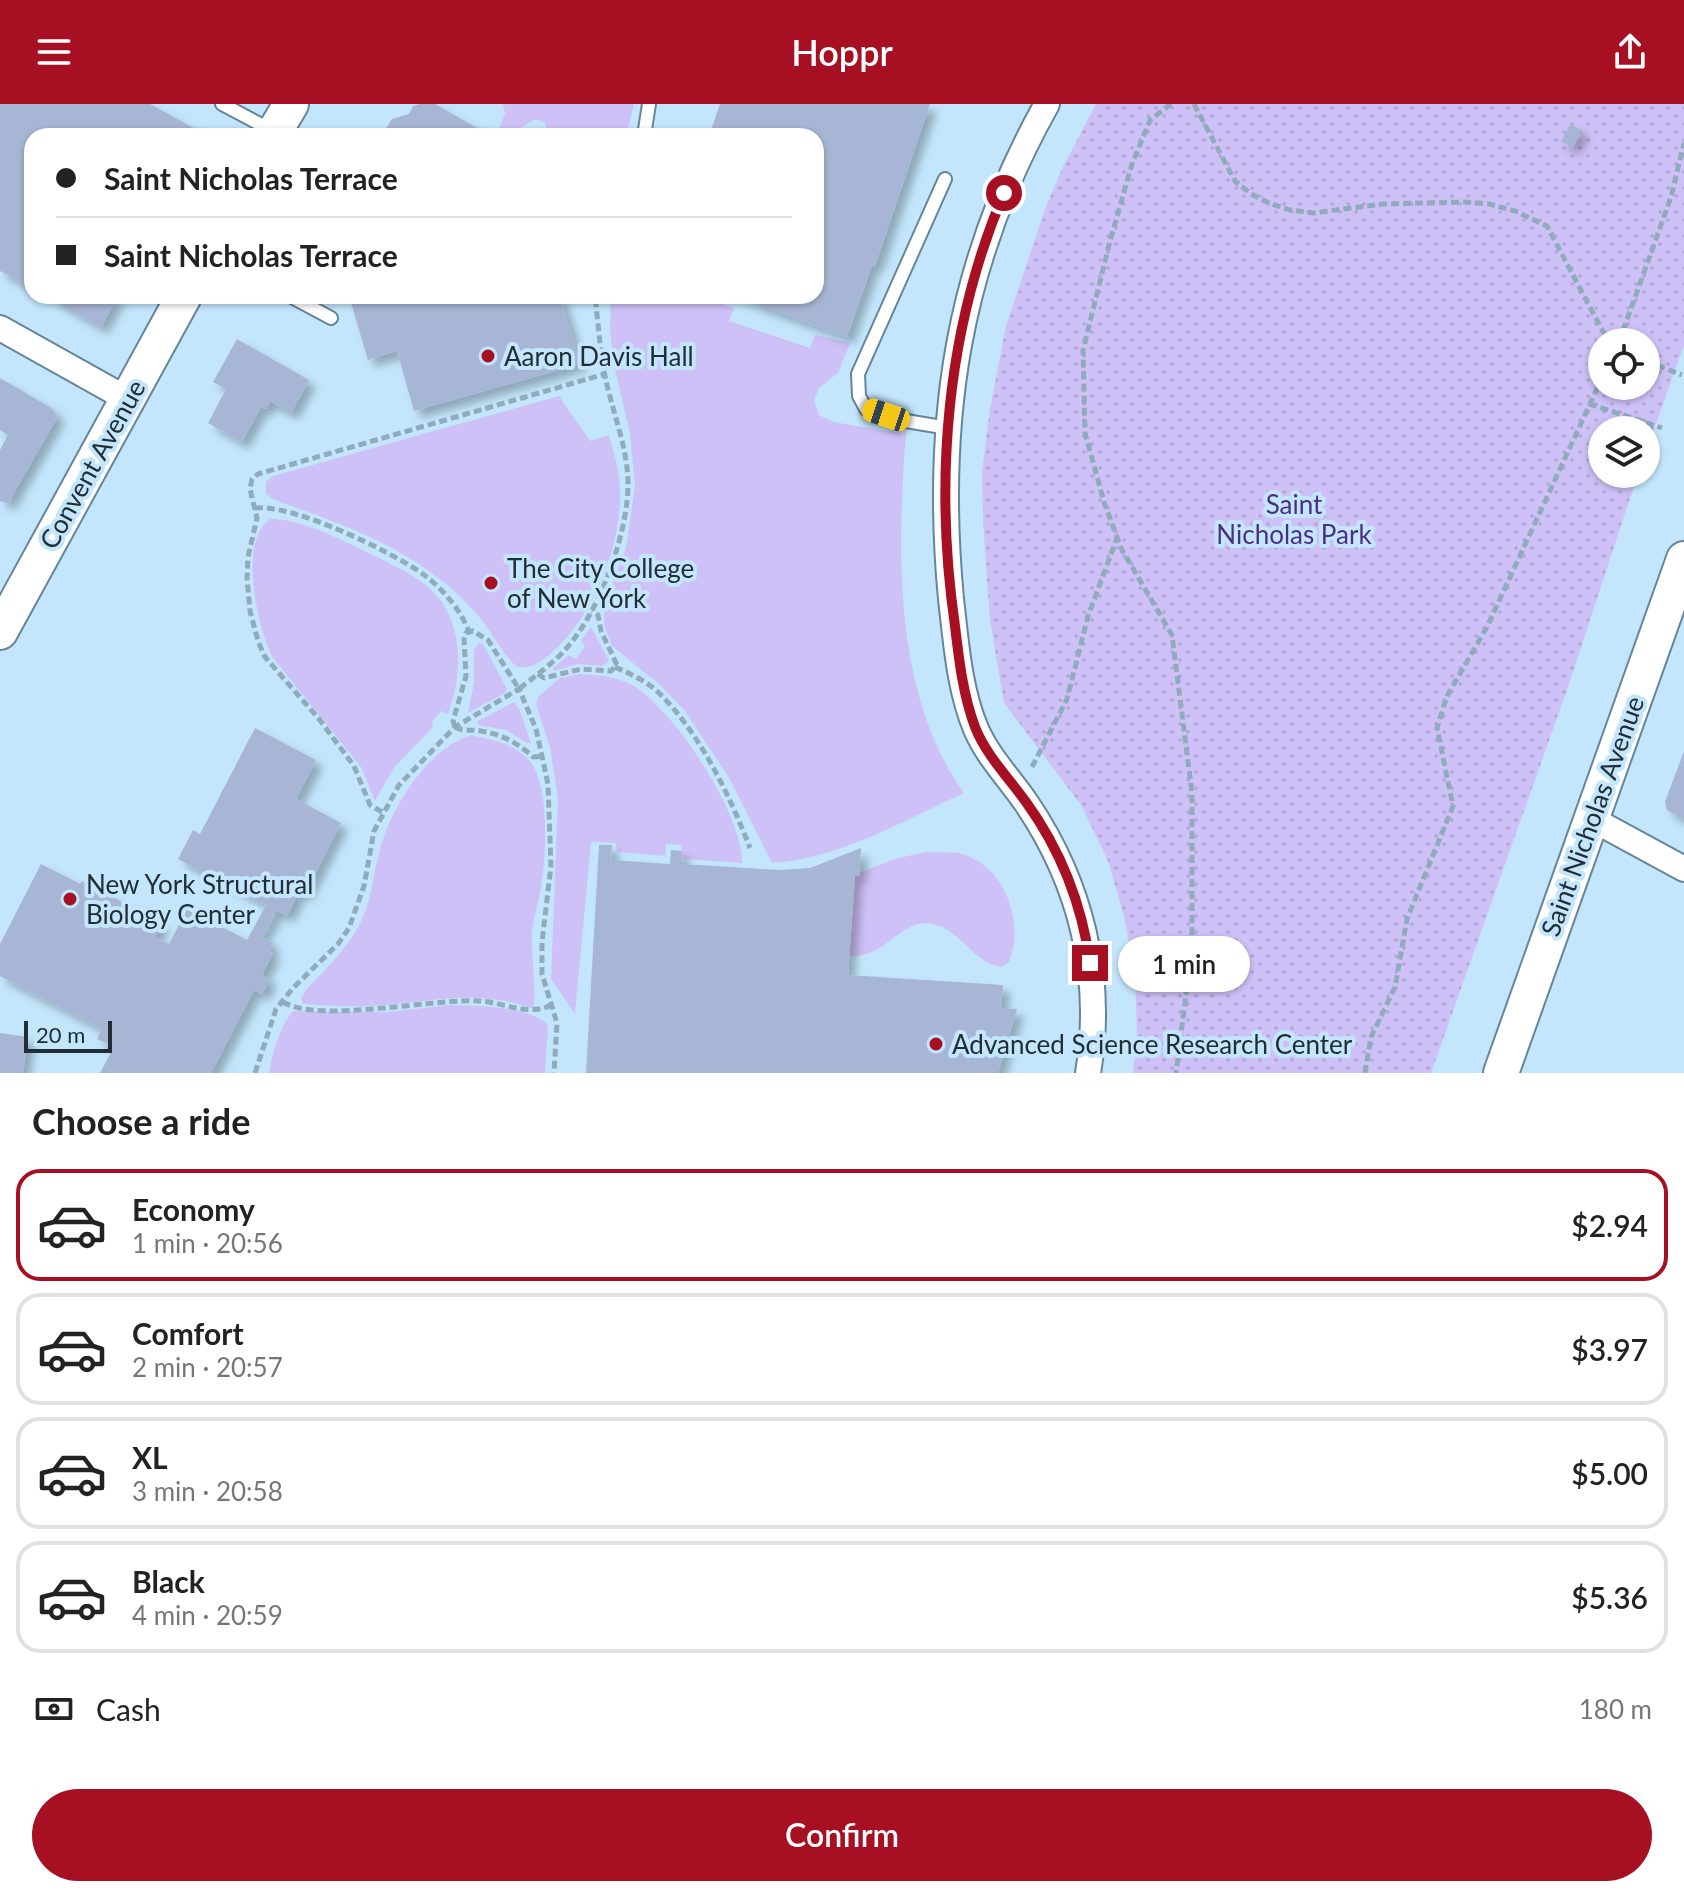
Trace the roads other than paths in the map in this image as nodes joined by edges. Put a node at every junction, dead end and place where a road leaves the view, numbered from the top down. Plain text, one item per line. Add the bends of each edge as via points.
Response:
1 (222, 104) edge
2 (649, 104) edge
3 (1047, 104) edge
4 (279, 124) edge
5 (645, 128) edge
6 (945, 179) dead end
7 (180, 304) edge
8 (305, 304) edge
9 (331, 318) dead end
10 (0, 328) edge
11 (127, 399) junction
12 (948, 428) junction
13 (1684, 559) edge
14 (0, 632) edge
15 (1592, 819) junction
16 (1684, 869) edge
17 (1088, 1073) edge
18 (1501, 1073) edge

1 - 4 lane
2 - 5 lane
3 - 12 street via 993,219 970,293
6 - 12 lane via 858,374 866,409
7 - 11 main road, Convent Avenue
8 - 9 lane
10 - 11 street
11 - 14 main road, Convent Avenue
12 - 17 street via 945,533 963,687 976,729 1052,845 1071,886 1086,937 1093,990
13 - 15 main road, Saint Nicholas Avenue
15 - 16 street
15 - 18 main road, Saint Nicholas Avenue

